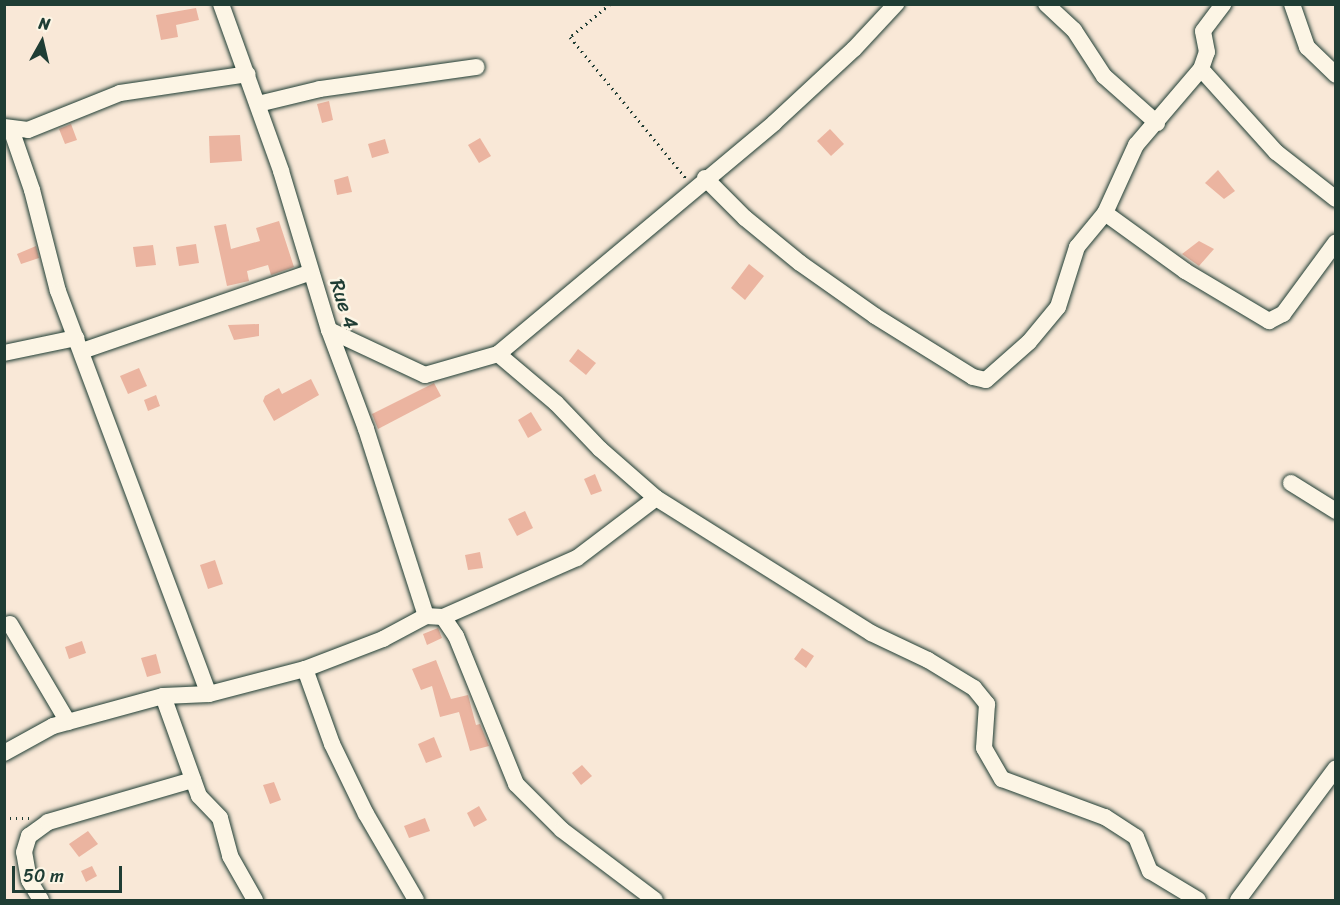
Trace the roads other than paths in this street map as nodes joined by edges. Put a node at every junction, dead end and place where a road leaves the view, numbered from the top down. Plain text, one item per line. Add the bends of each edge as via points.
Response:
1 (221, 4) edge
2 (896, 4) edge
3 (1046, 4) edge
4 (1222, 4) edge
5 (1292, 4) edge
6 (476, 67) dead end
7 (1201, 69) junction
8 (248, 74) junction
9 (1335, 75) edge
10 (258, 104) junction
11 (1157, 123) junction
12 (8, 128) edge
13 (700, 183) junction
14 (1335, 199) edge
15 (1105, 213) junction
16 (1335, 242) edge
17 (311, 272) junction
18 (329, 330) junction
19 (79, 344) junction
20 (5, 352) edge
21 (498, 354) junction
22 (1291, 483) dead end
23 (656, 498) junction
24 (1335, 510) edge
25 (434, 616) junction
26 (10, 624) dead end
27 (305, 669) junction
28 (209, 693) junction
29 (164, 696) junction
30 (68, 722) junction
31 (4, 753) edge
32 (1335, 768) edge
33 (193, 780) junction
34 (40, 900) edge
35 (255, 900) edge
36 (416, 900) edge
37 (655, 900) edge
38 (1198, 900) edge
39 (1238, 900) edge

1 - 8 street, Rue 4
2 - 13 street via 774,123
3 - 11 street via 1074,30 1104,76
4 - 7 street via 1203,31 1208,52
5 - 9 street via 1307,47
6 - 10 street via 320,89
7 - 11 street
7 - 14 street via 1276,152
8 - 10 street, Rue 4
8 - 12 street via 120,93 39,127
10 - 17 street, Rue 4
11 - 15 street via 1136,145
12 - 19 street via 32,190 58,291
13 - 15 street via 800,263 875,316 982,381 1029,342 1058,307 1066,291 1070,260
13 - 21 street
15 - 16 street via 1185,271 1269,321 1283,314
17 - 18 street, Rue 4
17 - 19 street
18 - 21 street via 425,375
18 - 25 street, Rue 4
19 - 20 street
19 - 28 street
21 - 23 street
22 - 24 street
23 - 25 street via 577,558
23 - 38 street via 861,627 974,688 987,704 984,748 1002,779 1105,817 1136,837 1150,871
25 - 27 street
25 - 37 street, Rue 4 via 453,629 516,784 562,830
26 - 30 street
27 - 28 street
27 - 36 street via 332,744 366,814
28 - 29 street
29 - 30 street
29 - 33 street
30 - 31 street via 36,732
32 - 39 street
33 - 34 street via 48,822 29,836 24,852 27,870
33 - 35 street via 199,796 220,818 230,856

